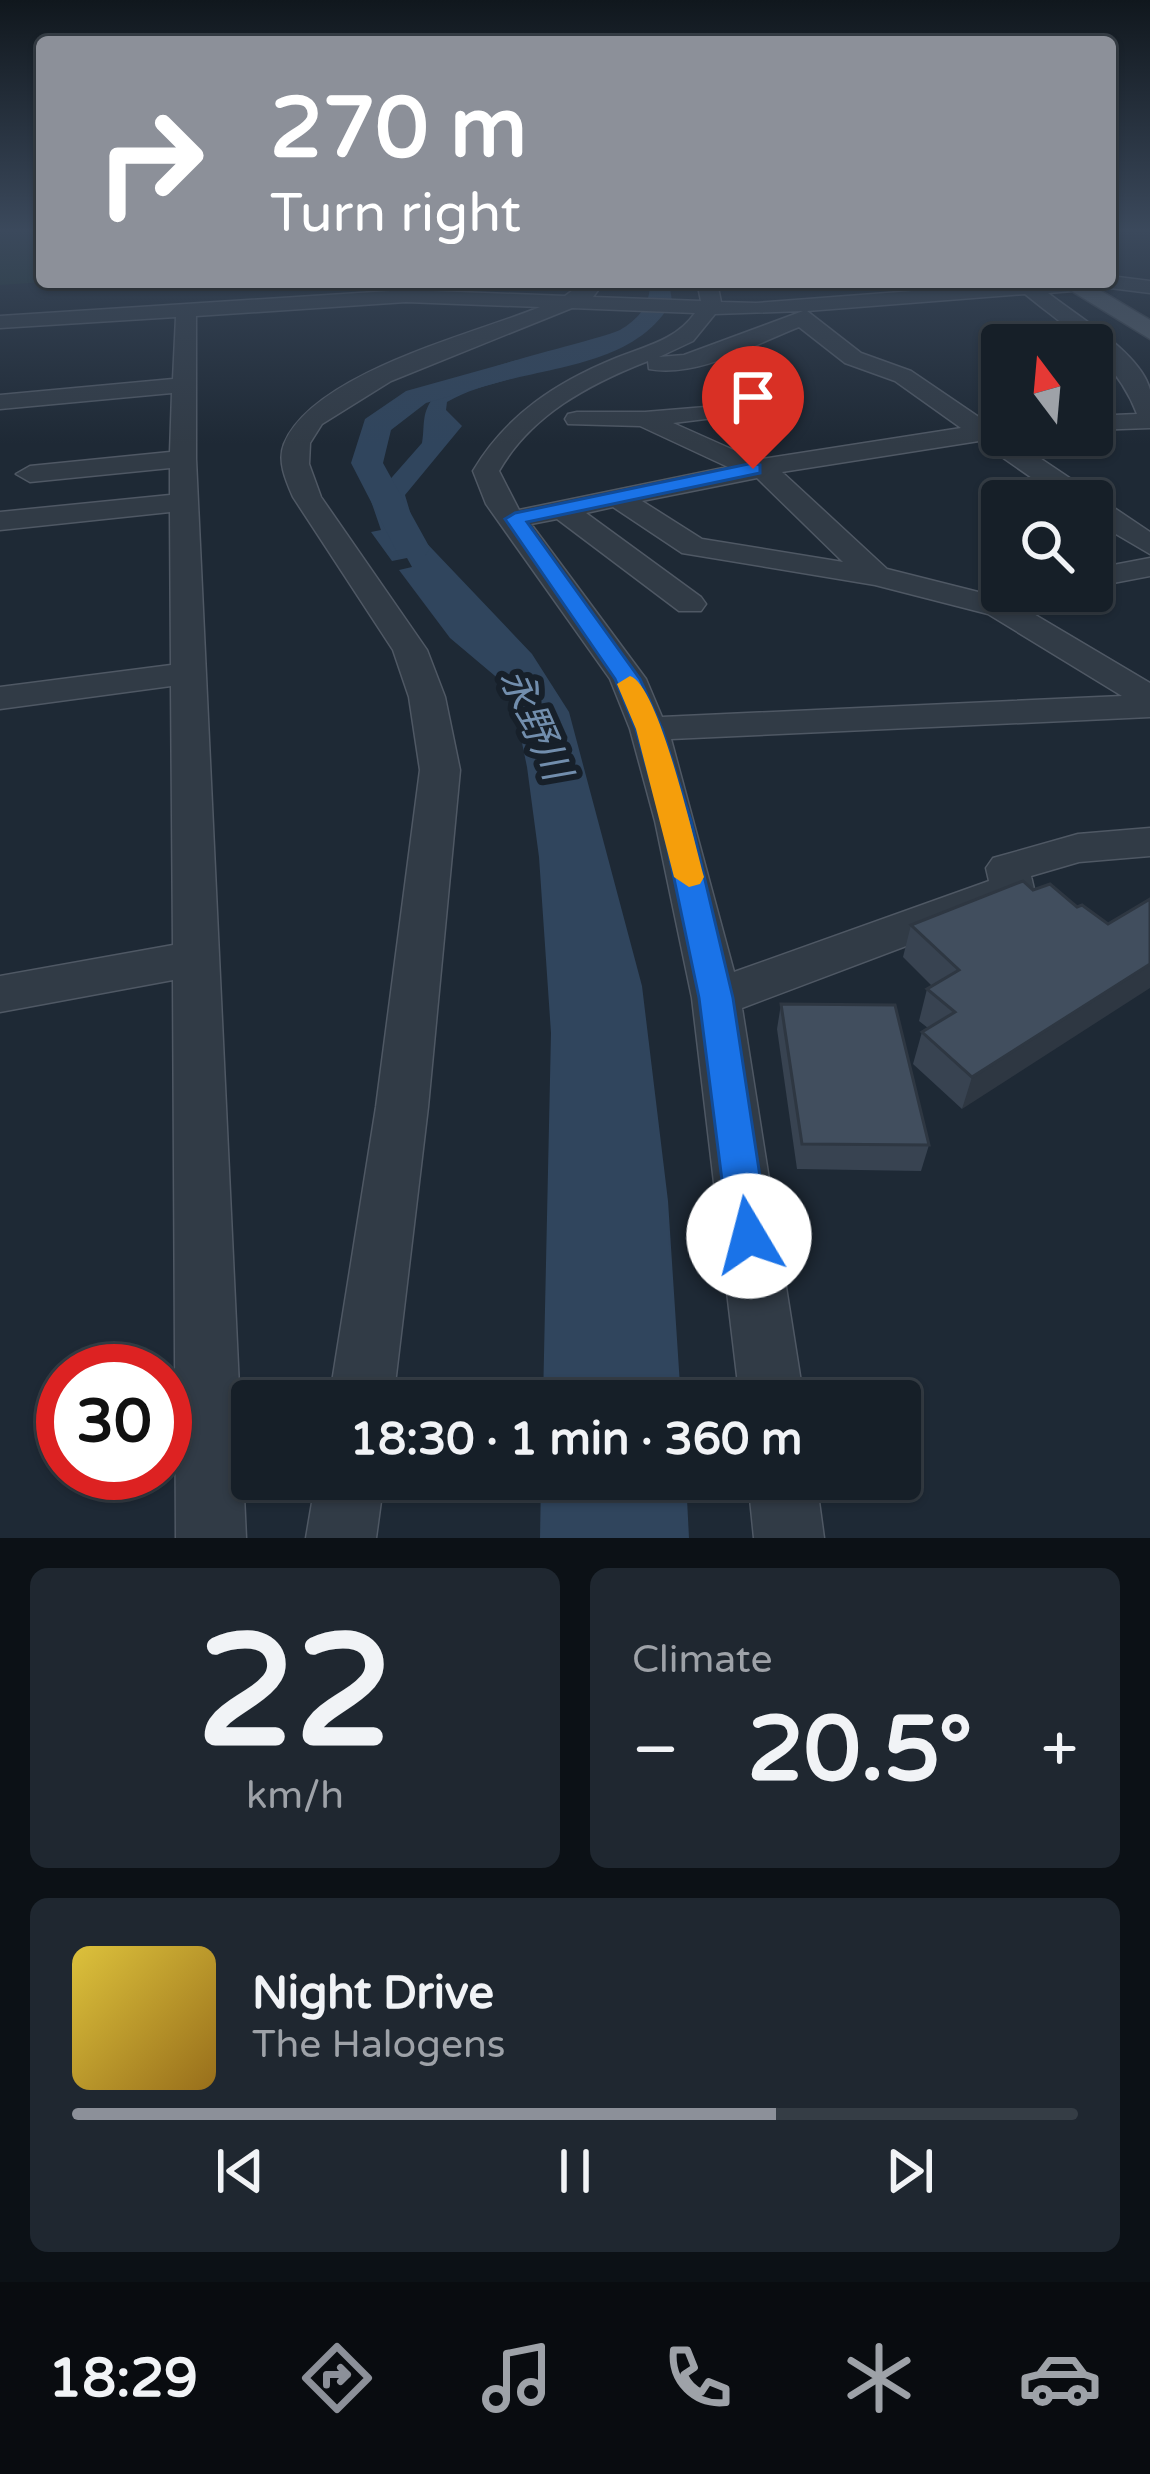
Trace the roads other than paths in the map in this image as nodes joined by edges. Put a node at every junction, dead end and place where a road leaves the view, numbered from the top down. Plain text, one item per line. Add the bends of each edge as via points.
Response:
1 (218, 301) edge
2 (322, 301) edge
3 (452, 301) edge
4 (559, 301) edge
5 (641, 301) edge
6 (704, 301) edge
7 (834, 301) edge
8 (890, 301) edge
9 (1046, 301) edge
10 (1115, 301) edge
11 (1121, 301) edge
12 (840, 305) junction
13 (202, 310) junction
14 (702, 310) junction
15 (801, 319) junction
16 (1150, 321) edge
17 (0, 322) edge
18 (514, 327) junction
19 (1150, 332) edge
20 (622, 364) junction
21 (182, 385) junction
22 (0, 402) edge
23 (745, 408) dead end
24 (1150, 418) edge
25 (577, 419) dead end
26 (644, 419) junction
27 (1113, 421) edge
28 (981, 425) edge
29 (981, 432) edge
30 (1023, 456) edge
31 (757, 468) junction
32 (30, 474) dead end
33 (183, 480) junction
34 (1055, 480) edge
35 (617, 498) junction
36 (563, 510) junction
37 (515, 519) junction
38 (0, 521) edge
39 (1113, 521) edge
40 (1150, 545) edge
41 (1150, 567) edge
42 (1113, 574) edge
43 (876, 577) junction
44 (980, 600) joint
45 (690, 604) dead end
46 (188, 673) junction
47 (0, 698) edge
48 (1150, 702) edge
49 (649, 729) junction
50 (1150, 842) edge
51 (194, 959) junction
52 (0, 994) edge
53 (716, 998) junction
54 (364, 1380) edge
55 (769, 1380) edge
56 (347, 1500) edge
57 (784, 1500) edge
58 (211, 1538) edge
59 (341, 1538) edge
60 (789, 1538) edge

1 - 13 street
2 - 13 street
3 - 18 street
4 - 18 street
5 - 14 street
6 - 14 street
7 - 12 street
8 - 12 street
9 - 24 street via 1113,351
10 - 19 main road
11 - 16 main road
12 - 14 street
12 - 15 street
13 - 17 street
13 - 21 street
14 - 20 street via 686,340
15 - 20 street via 687,362
15 - 28 street via 853,358 904,376
18 - 54 street via 366,383 326,406 297,443 307,497 410,650 440,770
20 - 37 street via 544,407 497,448 487,480
21 - 22 street
21 - 33 street
23 - 26 street
24 - 27 street
25 - 26 street
26 - 31 street
29 - 31 street
30 - 34 street
31 - 35 street
31 - 43 street
32 - 33 street
33 - 38 street
33 - 46 street
35 - 36 street
35 - 43 street via 693,547
36 - 37 street
36 - 45 street
37 - 49 street via 628,679
39 - 40 street
41 - 42 street
43 - 44 street
44 - 48 street
46 - 47 street
46 - 51 street
48 - 49 street
49 - 53 street
50 - 53 street via 1078,848 1008,868 1012,889
51 - 52 street
51 - 58 street
53 - 55 street
56 - 59 street
57 - 60 street

